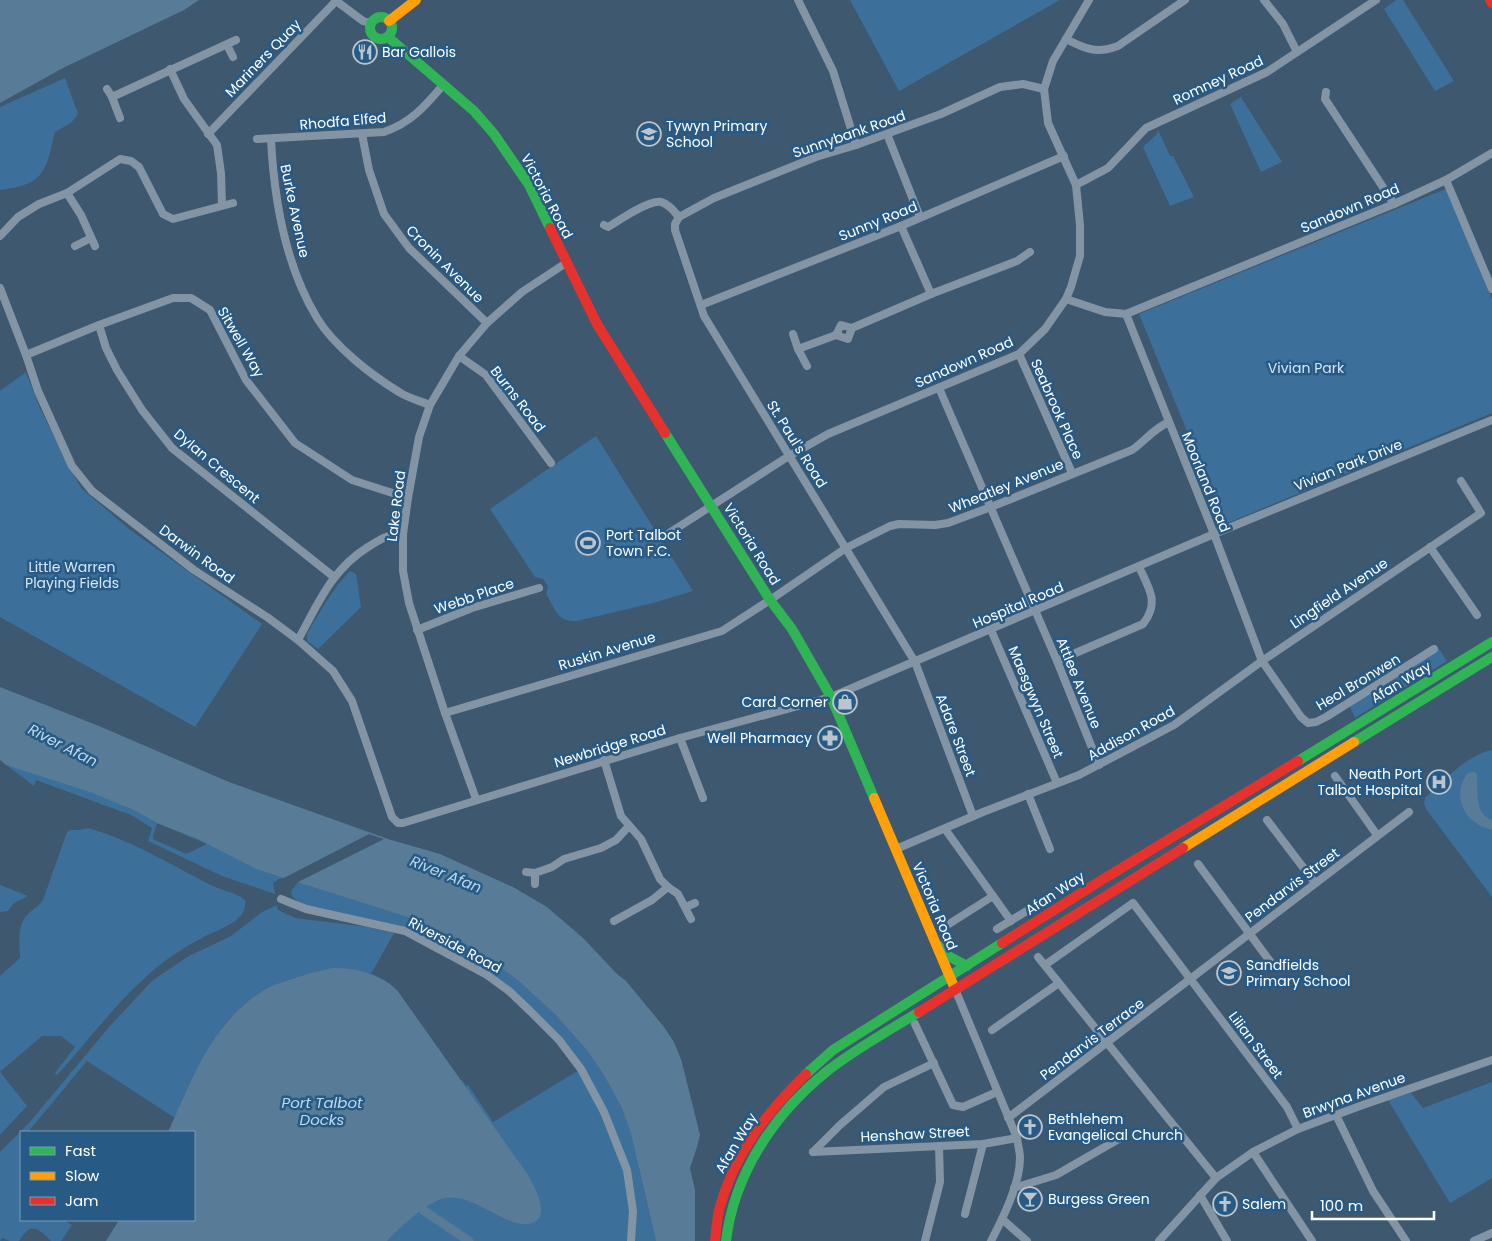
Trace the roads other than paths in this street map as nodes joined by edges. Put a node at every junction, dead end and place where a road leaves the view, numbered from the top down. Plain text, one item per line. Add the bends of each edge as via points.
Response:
1 (336, 0) edge
2 (416, 0) edge
3 (798, 0) edge
4 (1089, 0) edge
5 (1185, 0) edge
6 (1264, 0) edge
7 (1376, 0) edge
8 (389, 20) junction
9 (370, 23) junction
10 (388, 37) junction
11 (1066, 39) junction
12 (236, 40) dead end
13 (226, 45) junction
14 (1297, 52) junction
15 (233, 57) dead end
16 (170, 69) junction
17 (444, 84) junction
18 (107, 88) dead end
19 (1044, 89) junction
20 (1326, 92) dead end
21 (112, 97) junction
22 (120, 118) dead end
23 (208, 134) junction
24 (362, 134) junction
25 (887, 134) junction
26 (270, 139) junction
27 (256, 140) dead end
28 (856, 145) junction
29 (1492, 152) edge
30 (1064, 156) junction
31 (1446, 180) junction
32 (1076, 186) junction
33 (67, 193) junction
34 (233, 203) dead end
35 (1394, 204) junction
36 (222, 205) junction
37 (679, 217) junction
38 (920, 217) junction
39 (604, 225) dead end
40 (901, 226) junction
41 (0, 236) edge
42 (91, 238) junction
43 (76, 246) dead end
44 (95, 246) dead end
45 (1030, 252) dead end
46 (1018, 261) junction
47 (566, 263) junction
48 (1021, 269) dead end
49 (0, 288) edge
50 (1492, 289) edge
51 (931, 294) junction
52 (1066, 299) junction
53 (701, 305) junction
54 (1126, 314) junction
55 (487, 323) junction
56 (99, 325) junction
57 (852, 328) junction
58 (794, 334) dead end
59 (836, 335) junction
60 (798, 349) junction
61 (1019, 354) junction
62 (26, 355) junction
63 (459, 356) junction
64 (807, 366) dead end
65 (940, 388) junction
66 (430, 405) junction
67 (1492, 420) edge
68 (1169, 422) junction
69 (789, 456) junction
70 (551, 463) dead end
71 (1072, 474) junction
72 (1461, 481) dead end
73 (408, 498) junction
74 (712, 506) junction
75 (991, 507) junction
76 (404, 534) junction
77 (1214, 534) junction
78 (663, 537) dead end
79 (1430, 547) junction
80 (846, 548) junction
81 (1140, 567) junction
82 (334, 577) junction
83 (539, 588) dead end
84 (770, 600) junction
85 (1035, 611) junction
86 (1477, 615) dead end
87 (417, 630) junction
88 (991, 630) junction
89 (298, 640) junction
90 (1492, 642) edge
91 (1434, 650) dead end
92 (1492, 657) edge
93 (1057, 661) junction
94 (1262, 661) junction
95 (915, 662) junction
96 (831, 697) junction
97 (445, 712) junction
98 (680, 738) junction
99 (604, 760) junction
100 (1099, 765) junction
101 (1335, 776) dead end
102 (1058, 783) junction
103 (708, 784) dead end
104 (698, 786) junction
105 (1028, 794) junction
106 (703, 798) dead end
107 (476, 799) junction
108 (1408, 812) dead end
109 (973, 816) junction
110 (1267, 820) dead end
111 (398, 822) joint
112 (629, 826) junction
113 (945, 828) junction
114 (1377, 835) junction
115 (896, 849) junction
116 (1050, 849) dead end
117 (1198, 864) dead end
118 (526, 872) dead end
119 (534, 873) junction
120 (1315, 883) junction
121 (535, 884) dead end
122 (668, 887) junction
123 (992, 896) junction
124 (281, 898) dead end
125 (695, 903) dead end
126 (1035, 906) dead end
127 (621, 907) dead end
128 (686, 907) junction
129 (625, 916) junction
130 (691, 919) dead end
131 (614, 921) dead end
132 (1011, 921) junction
133 (949, 924) dead end
134 (997, 929) dead end
135 (1248, 934) junction
136 (936, 942) junction
137 (1038, 957) dead end
138 (1272, 964) dead end
139 (1044, 965) junction
140 (967, 966) junction
141 (949, 976) junction
142 (1190, 979) junction
143 (1060, 983) junction
144 (955, 989) junction
145 (915, 1024) dead end
146 (992, 1030) dead end
147 (1108, 1043) junction
148 (1492, 1060) edge
149 (934, 1063) junction
150 (997, 1092) junction
151 (1336, 1115) junction
152 (1008, 1118) junction
153 (1298, 1129) junction
154 (1124, 1136) dead end
155 (1017, 1138) junction
156 (983, 1144) junction
157 (939, 1146) junction
158 (1253, 1152) junction
159 (1216, 1178) junction
160 (1014, 1188) junction
161 (1200, 1195) junction
162 (965, 1214) dead end
163 (1002, 1219) junction
164 (1492, 1233) edge
165 (631, 1241) edge
166 (716, 1241) edge
167 (726, 1241) edge
168 (925, 1241) edge
169 (991, 1241) edge
170 (1027, 1241) edge
171 (1159, 1241) edge
172 (1227, 1241) edge
173 (1312, 1241) edge
174 (1406, 1241) edge
175 (1474, 1241) edge

1 - 9 street, Victoria Road
1 - 23 street, Mariners Quay
2 - 8 main road
3 - 28 street via 833,72
4 - 11 street
5 - 11 street via 1118,46 1106,50 1080,47
6 - 14 street via 1283,24
7 - 14 street, Romney Road
8 - 9 main road via 375,18
8 - 10 main road via 392,25
9 - 10 main road, Victoria Road via 369,29 377,38
10 - 17 main road, Victoria Road
11 - 19 street via 1053,62
12 - 13 street
13 - 15 street, Mariners Quay
13 - 16 street
14 - 32 street, Romney Road via 1267,72 1146,128 1108,168
16 - 21 street
16 - 23 street via 184,99
17 - 24 street, Rhodfa Elfed via 420,112 399,126 384,132
17 - 47 main road, Victoria Road via 474,111 514,161
18 - 21 street
19 - 25 street, Sunnybank Road via 1023,84 1000,87
19 - 30 street via 1048,123
20 - 35 street via 1325,99
21 - 22 street
23 - 36 street via 217,145
24 - 26 street, Rhodfa Elfed
24 - 55 street, Cronin Avenue via 369,170 384,214 409,248
25 - 28 street, Sunnybank Road
25 - 38 street
26 - 27 street, Rhodfa Elfed
26 - 66 street, Burke Avenue via 282,225 297,278 318,319 348,354 400,393
28 - 37 street, Sunnybank Road via 816,157 714,198
29 - 31 street, Sandown Road
30 - 32 street
30 - 38 street, Sunny Road
31 - 35 street, Sandown Road
31 - 50 street
32 - 52 street via 1080,256
33 - 36 street via 120,159 139,167 163,214 168,217 173,219
33 - 41 street via 18,217
33 - 42 street
34 - 36 street
35 - 54 street, Sandown Road
37 - 39 street via 670,206 662,202 651,203 608,227
37 - 53 street, St. Paul's Road via 675,230
38 - 40 street, Sunny Road
40 - 51 street
40 - 53 street, Sunny Road
42 - 43 street
42 - 44 street
45 - 46 street
46 - 48 street
46 - 51 street
47 - 55 street, Lake Road via 522,292
47 - 74 main road, Victoria Road via 597,324
49 - 62 street, Darwin Road
51 - 57 street
52 - 54 street, Sandown Road via 1105,312
52 - 61 street, Sandown Road via 1044,329
53 - 69 street, St. Paul's Road via 704,316
54 - 68 street, Moorland Road
55 - 63 street, Lake Road
56 - 62 street, Sitwell Way
56 - 73 street, Sitwell Way via 173,298 191,298 210,310 246,380 295,443 352,480
56 - 82 street, Dylan Crescent via 117,370 142,410 172,448
57 - 59 street via 841,325
57 - 59 street via 848,339
58 - 60 street
59 - 60 street
60 - 64 street
61 - 65 street, Sandown Road
61 - 71 street, Seabrook Place
62 - 89 street, Darwin Road via 38,391 72,466 92,491 194,570
63 - 66 street, Lake Road
63 - 70 street, Burns Road via 486,375
65 - 69 street, Sandown Road via 837,429
65 - 75 street, Attlee Avenue
66 - 73 street, Lake Road via 419,437
67 - 77 street, Vivian Park Drive
68 - 71 street, Wheatley Avenue via 1152,431 1132,450
68 - 77 street, Moorland Road
69 - 74 street, Sandown Road
69 - 80 street, St. Paul's Road
71 - 75 street, Wheatley Avenue
72 - 79 street, Lingfield Avenue via 1482,513
73 - 76 street, Lake Road
74 - 78 street, Sandown Road
74 - 84 main road, Victoria Road
75 - 80 street, Wheatley Avenue via 948,523 890,526
75 - 85 street, Attlee Avenue
76 - 82 street via 388,535 355,555
76 - 87 street, Lake Road via 403,572
77 - 81 street, Hospital Road
77 - 94 street, Moorland Road
79 - 86 street
79 - 94 street, Lingfield Avenue
80 - 84 street, Wheatley Avenue
80 - 95 street, St. Paul's Road
81 - 85 street, Hospital Road
81 - 93 street via 1152,594 1149,617 1143,624
82 - 89 street
83 - 87 street, Webb Place via 472,608
84 - 96 main road, Victoria Road via 792,628
84 - 97 street, Ruskin Avenue via 722,630
85 - 88 street, Hospital Road
85 - 93 street, Attlee Avenue
87 - 97 street, Lake Road
88 - 95 street, Hospital Road
88 - 102 street, Maesgwyn Street
89 - 111 street, Darwin Road via 333,671 352,701 391,814
90 - 140 main road, Afan Way via 1108,876
91 - 94 street, Heol Bronwen via 1316,722 1308,722 1301,717
92 - 144 main road, Afan Way
93 - 100 street, Attlee Avenue
94 - 100 street, Addison Road via 1174,726
95 - 96 street, Hospital Road
95 - 109 street, Adare Street
96 - 98 street, Newbridge Road
96 - 115 main road, Victoria Road
97 - 107 street, Lake Road
98 - 99 street, Newbridge Road
98 - 104 street
99 - 107 street, Newbridge Road
99 - 112 street via 621,816
100 - 102 street, Addison Road
101 - 114 street
102 - 105 street, Addison Road
103 - 104 street
104 - 106 street
105 - 109 street, Addison Road
105 - 116 street
107 - 111 street, Newbridge Road
108 - 114 street, Pendarvis Street
109 - 113 street, Addison Road
110 - 120 street
112 - 119 street via 616,840 601,848 564,859
112 - 122 street via 641,839 660,879
113 - 115 street, Addison Road
113 - 123 street
114 - 120 street, Pendarvis Street
115 - 136 main road, Victoria Road
117 - 135 street
118 - 119 street
119 - 121 street
120 - 135 street, Pendarvis Street
122 - 128 street via 678,894
122 - 129 street
123 - 132 street
123 - 133 street
124 - 165 street, Riverside Road via 306,909 405,931 487,975 531,1012 559,1040 581,1069 604,1112 628,1177 633,1211
125 - 128 street
126 - 132 street
127 - 129 street
128 - 130 street
129 - 131 street
132 - 134 street
135 - 138 street
135 - 142 street, Pendarvis Street
136 - 140 main road via 950,957
136 - 141 main road, Victoria Road
137 - 139 street
139 - 142 street, Lilian Street via 1133,903
139 - 143 street
140 - 141 main road, Afan Way
141 - 144 main road, Victoria Road
141 - 166 main road, Afan Way via 833,1050 778,1102 737,1163 719,1210
142 - 147 street, Pendarvis Terrace
142 - 153 street, Lilian Street via 1287,1107
143 - 146 street
143 - 147 street
144 - 150 street, Victoria Road
144 - 167 main road, Afan Way via 853,1053 804,1091 761,1145 748,1168 735,1195
145 - 149 street
147 - 152 street, Pendarvis Terrace
147 - 159 street
148 - 151 street, Brwyna Avenue
149 - 150 street via 953,1105 963,1107
149 - 157 street, Henshaw Street via 884,1087 813,1152
150 - 152 street, Victoria Road
151 - 153 street, Brwyna Avenue
151 - 174 street via 1373,1191
152 - 155 street, Victoria Road
153 - 158 street, Brwyna Avenue
154 - 160 street via 1056,1175
155 - 156 street, Henshaw Street
155 - 160 street, Victoria Road via 1020,1159
156 - 157 street, Henshaw Street
156 - 162 street
157 - 168 street via 940,1182
158 - 159 street, Brwyna Avenue
158 - 173 street
159 - 161 street, Brwyna Avenue
160 - 163 street, Victoria Road
161 - 171 street, Brwyna Avenue
161 - 172 street
163 - 169 street, Victoria Road
163 - 170 street
164 - 175 street

